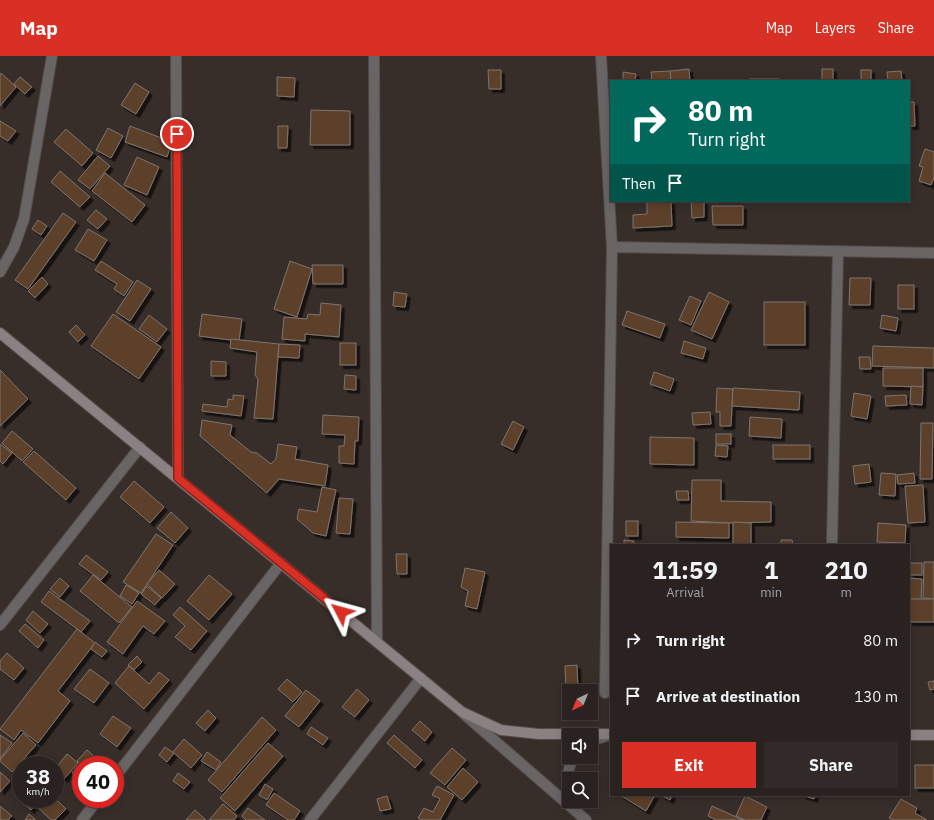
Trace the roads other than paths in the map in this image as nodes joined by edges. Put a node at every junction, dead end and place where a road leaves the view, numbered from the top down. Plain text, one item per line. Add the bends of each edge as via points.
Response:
1 (52, 56) edge
2 (176, 56) edge
3 (374, 56) edge
4 (601, 56) edge
5 (612, 247) junction
6 (838, 252) junction
7 (934, 253) edge
8 (0, 272) edge
9 (0, 333) edge
10 (140, 447) junction
11 (178, 478) junction
12 (832, 544) edge
13 (281, 563) junction
14 (0, 625) edge
15 (377, 641) junction
16 (421, 678) junction
17 (605, 693) dead end
18 (462, 712) junction
19 (610, 734) edge
20 (610, 734) edge
21 (910, 735) edge
22 (934, 735) edge
23 (598, 739) edge
24 (124, 765) edge
25 (91, 808) edge
26 (576, 808) edge
27 (82, 820) edge
28 (310, 820) edge
29 (586, 820) edge

1 - 8 street via 24,219 14,247
2 - 11 street
3 - 15 street
4 - 5 street
5 - 6 street
5 - 17 street
6 - 7 street
6 - 12 street
9 - 10 street
10 - 11 street
10 - 14 street
11 - 13 street
13 - 15 street
13 - 24 street
15 - 16 street
16 - 18 street
16 - 28 street
18 - 19 street via 501,730 539,734
18 - 29 street
20 - 23 street
21 - 22 street
25 - 27 street
26 - 29 street

